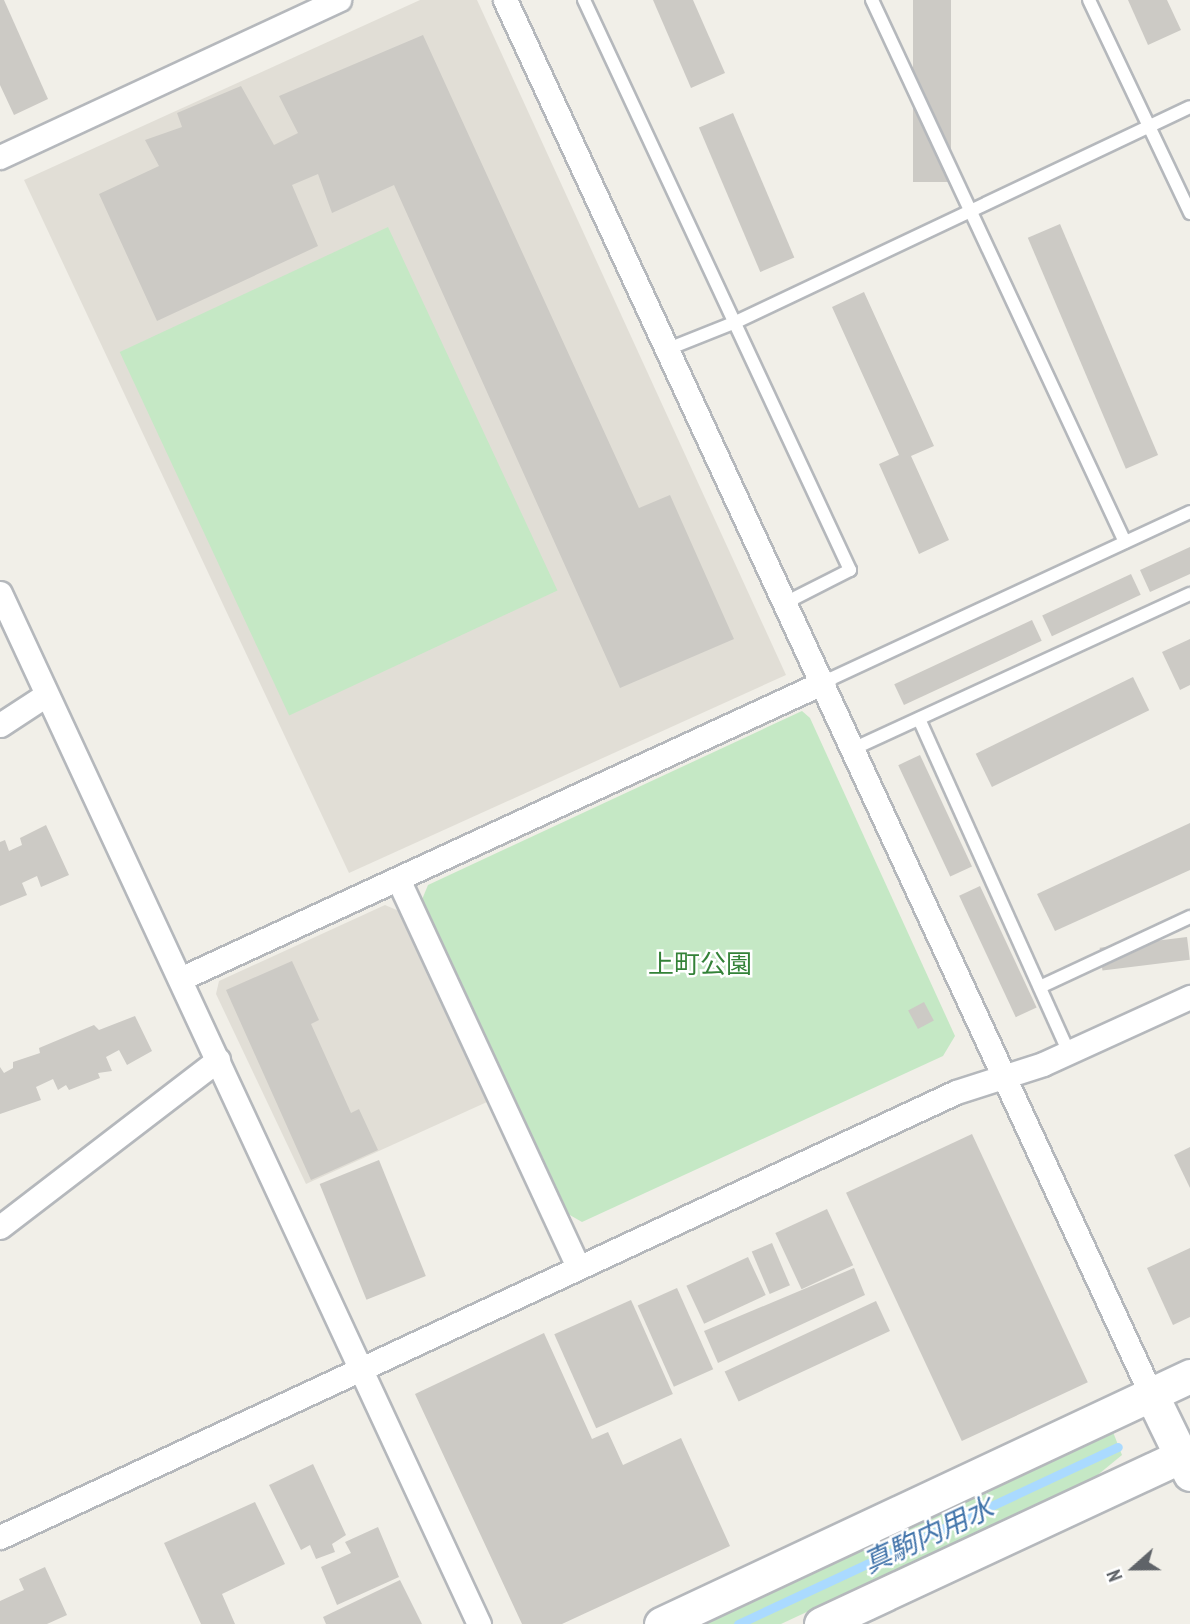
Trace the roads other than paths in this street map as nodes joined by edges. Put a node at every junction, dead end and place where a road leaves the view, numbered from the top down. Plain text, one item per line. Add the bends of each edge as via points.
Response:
1 (339, 0) edge
2 (505, 0) edge
3 (584, 0) edge
4 (872, 0) edge
5 (1089, 0) edge
6 (1190, 107) edge
7 (1150, 125) junction
8 (0, 158) edge
9 (969, 210) junction
10 (1190, 213) edge
11 (736, 322) junction
12 (668, 349) junction
13 (1190, 512) edge
14 (1125, 542) junction
15 (0, 593) edge
16 (1190, 594) edge
17 (787, 602) junction
18 (824, 682) junction
19 (46, 695) junction
20 (919, 719) junction
21 (0, 725) edge
22 (855, 748) junction
23 (398, 879) junction
24 (1190, 917) edge
25 (180, 979) junction
26 (1040, 987) junction
27 (1190, 997) edge
28 (1069, 1053) junction
29 (218, 1060) junction
30 (1005, 1076) junction
31 (0, 1227) edge
32 (578, 1266) junction
33 (361, 1369) junction
34 (1190, 1376) edge
35 (1152, 1394) junction
36 (1187, 1460) edge
37 (0, 1537) edge
38 (479, 1624) edge
39 (662, 1624) edge
40 (821, 1624) edge

1 - 8 street
2 - 12 street
3 - 11 lane
4 - 9 lane
5 - 7 lane
6 - 7 lane
7 - 9 lane
7 - 10 lane
9 - 11 lane
9 - 14 lane
11 - 12 lane
11 - 17 lane via 850,570
12 - 17 street
13 - 14 lane
14 - 18 lane
15 - 19 street
16 - 20 lane
17 - 18 street
18 - 22 street
18 - 23 street
19 - 21 street
19 - 25 street
20 - 22 lane
20 - 26 lane
22 - 30 street
23 - 25 street
23 - 32 street
24 - 26 lane
25 - 29 street
26 - 28 lane
27 - 28 street
28 - 30 street
29 - 31 street
29 - 33 street
30 - 32 street via 956,1092
30 - 35 street
32 - 33 street
33 - 37 street
33 - 38 street
34 - 35 street
35 - 36 street
35 - 39 street
36 - 40 street

